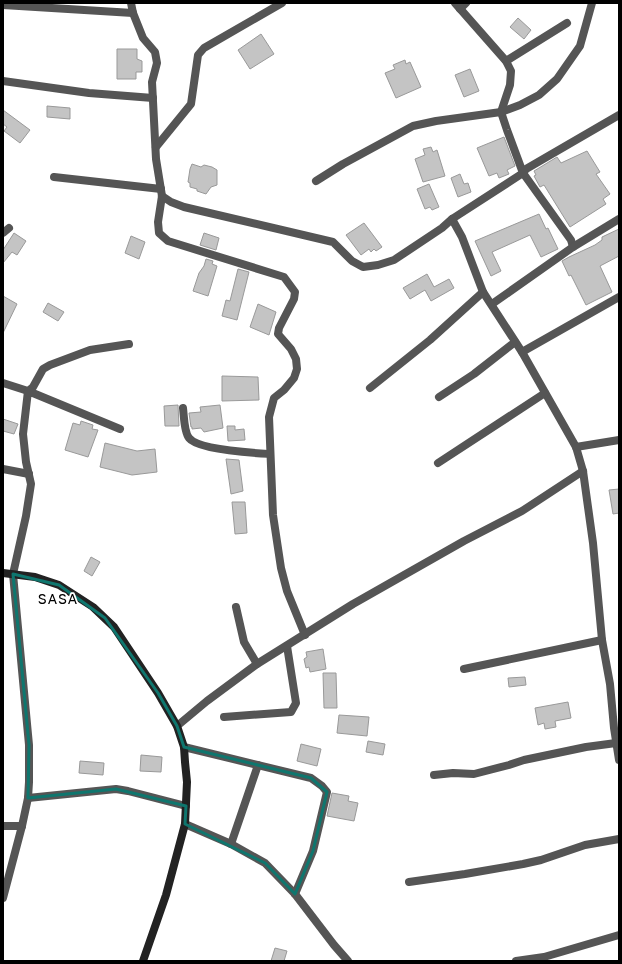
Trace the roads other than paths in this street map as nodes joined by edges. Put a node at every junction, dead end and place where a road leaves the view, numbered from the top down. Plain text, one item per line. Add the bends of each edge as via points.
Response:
1 (131, 3) edge
2 (281, 3) edge
3 (466, 3) edge
4 (592, 3) edge
5 (3, 4) edge
6 (457, 6) edge
7 (133, 13) junction
8 (567, 23) dead end
9 (506, 61) junction
10 (3, 81) edge
11 (153, 98) junction
12 (501, 112) junction
13 (619, 115) edge
14 (156, 147) junction
15 (523, 173) junction
16 (54, 177) dead end
17 (316, 182) dead end
18 (162, 192) junction
19 (452, 219) junction
20 (619, 219) edge
21 (573, 247) junction
22 (484, 292) junction
23 (619, 297) edge
24 (492, 304) junction
25 (515, 342) junction
26 (129, 344) dead end
27 (522, 352) junction
28 (3, 383) edge
29 (370, 388) dead end
30 (28, 391) junction
31 (545, 393) junction
32 (439, 397) dead end
33 (183, 408) dead end
34 (120, 429) dead end
35 (619, 440) edge
36 (576, 447) junction
37 (270, 454) junction
38 (438, 463) dead end
39 (3, 469) edge
40 (583, 471) junction
41 (29, 474) junction
42 (3, 574) edge
43 (13, 574) junction
44 (236, 607) dead end
45 (305, 635) junction
46 (602, 640) junction
47 (287, 646) junction
48 (257, 664) junction
49 (464, 669) dead end
50 (224, 717) dead end
51 (177, 726) junction
52 (618, 743) edge
53 (184, 747) junction
54 (619, 760) edge
55 (258, 765) junction
56 (434, 775) dead end
57 (28, 798) junction
58 (186, 806) junction
59 (185, 824) junction
60 (3, 826) edge
61 (22, 826) junction
62 (619, 839) edge
63 (231, 844) junction
64 (7, 870) edge
65 (409, 882) dead end
66 (295, 894) junction
67 (3, 898) edge
68 (619, 935) edge
69 (545, 959) edge
70 (143, 961) edge
71 (348, 961) edge
72 (516, 961) edge

1 - 7 street
2 - 14 street via 204,48 198,56 191,104
3 - 6 street
4 - 12 street via 580,46 557,79 539,95
5 - 7 street
6 - 9 street
7 - 11 street via 143,38 155,52 157,62 152,82
8 - 9 street
9 - 12 street via 511,71 510,85
10 - 11 street via 89,93
11 - 14 street
12 - 15 street
12 - 17 street via 436,120 413,126 343,164
13 - 15 street
14 - 18 street
15 - 19 street
15 - 21 street via 571,240
16 - 18 street
18 - 19 street via 171,202 184,207 333,242 362,267 394,260
18 - 37 street via 159,233 168,241 284,277 295,292 278,334 296,358 297,369 294,378 274,398 269,417
19 - 22 street via 462,236
20 - 21 street
21 - 24 street
22 - 24 street
22 - 29 street
23 - 27 street
24 - 25 street
25 - 27 street
25 - 32 street
26 - 30 street via 90,350 50,365 43,369
27 - 31 street
28 - 30 street
30 - 34 street
30 - 41 street via 23,434
31 - 36 street
31 - 38 street
33 - 37 street via 189,438 197,444 224,450
35 - 36 street
36 - 40 street
37 - 45 street via 273,515 281,568 287,591
39 - 41 street
40 - 45 street via 522,511 352,604
40 - 46 street via 596,562
41 - 43 street via 31,484 26,516
42 - 43 street
43 - 51 street via 60,584 93,606 114,627
43 - 57 street via 29,745
44 - 48 street via 244,642
45 - 47 street
46 - 49 street
46 - 52 street
47 - 48 street
47 - 50 street via 296,704 291,712
48 - 51 street
51 - 53 street
52 - 54 street
52 - 56 street via 524,760 474,774
53 - 55 street
53 - 58 street
55 - 63 street
55 - 66 street via 312,778 327,792 313,851
57 - 58 street via 116,789
57 - 61 street
58 - 59 street
59 - 63 street
59 - 70 street via 166,895
60 - 61 street
61 - 64 street
62 - 65 street via 585,845 524,864
63 - 66 street via 265,864
64 - 67 street
66 - 71 street
68 - 69 street
69 - 72 street

